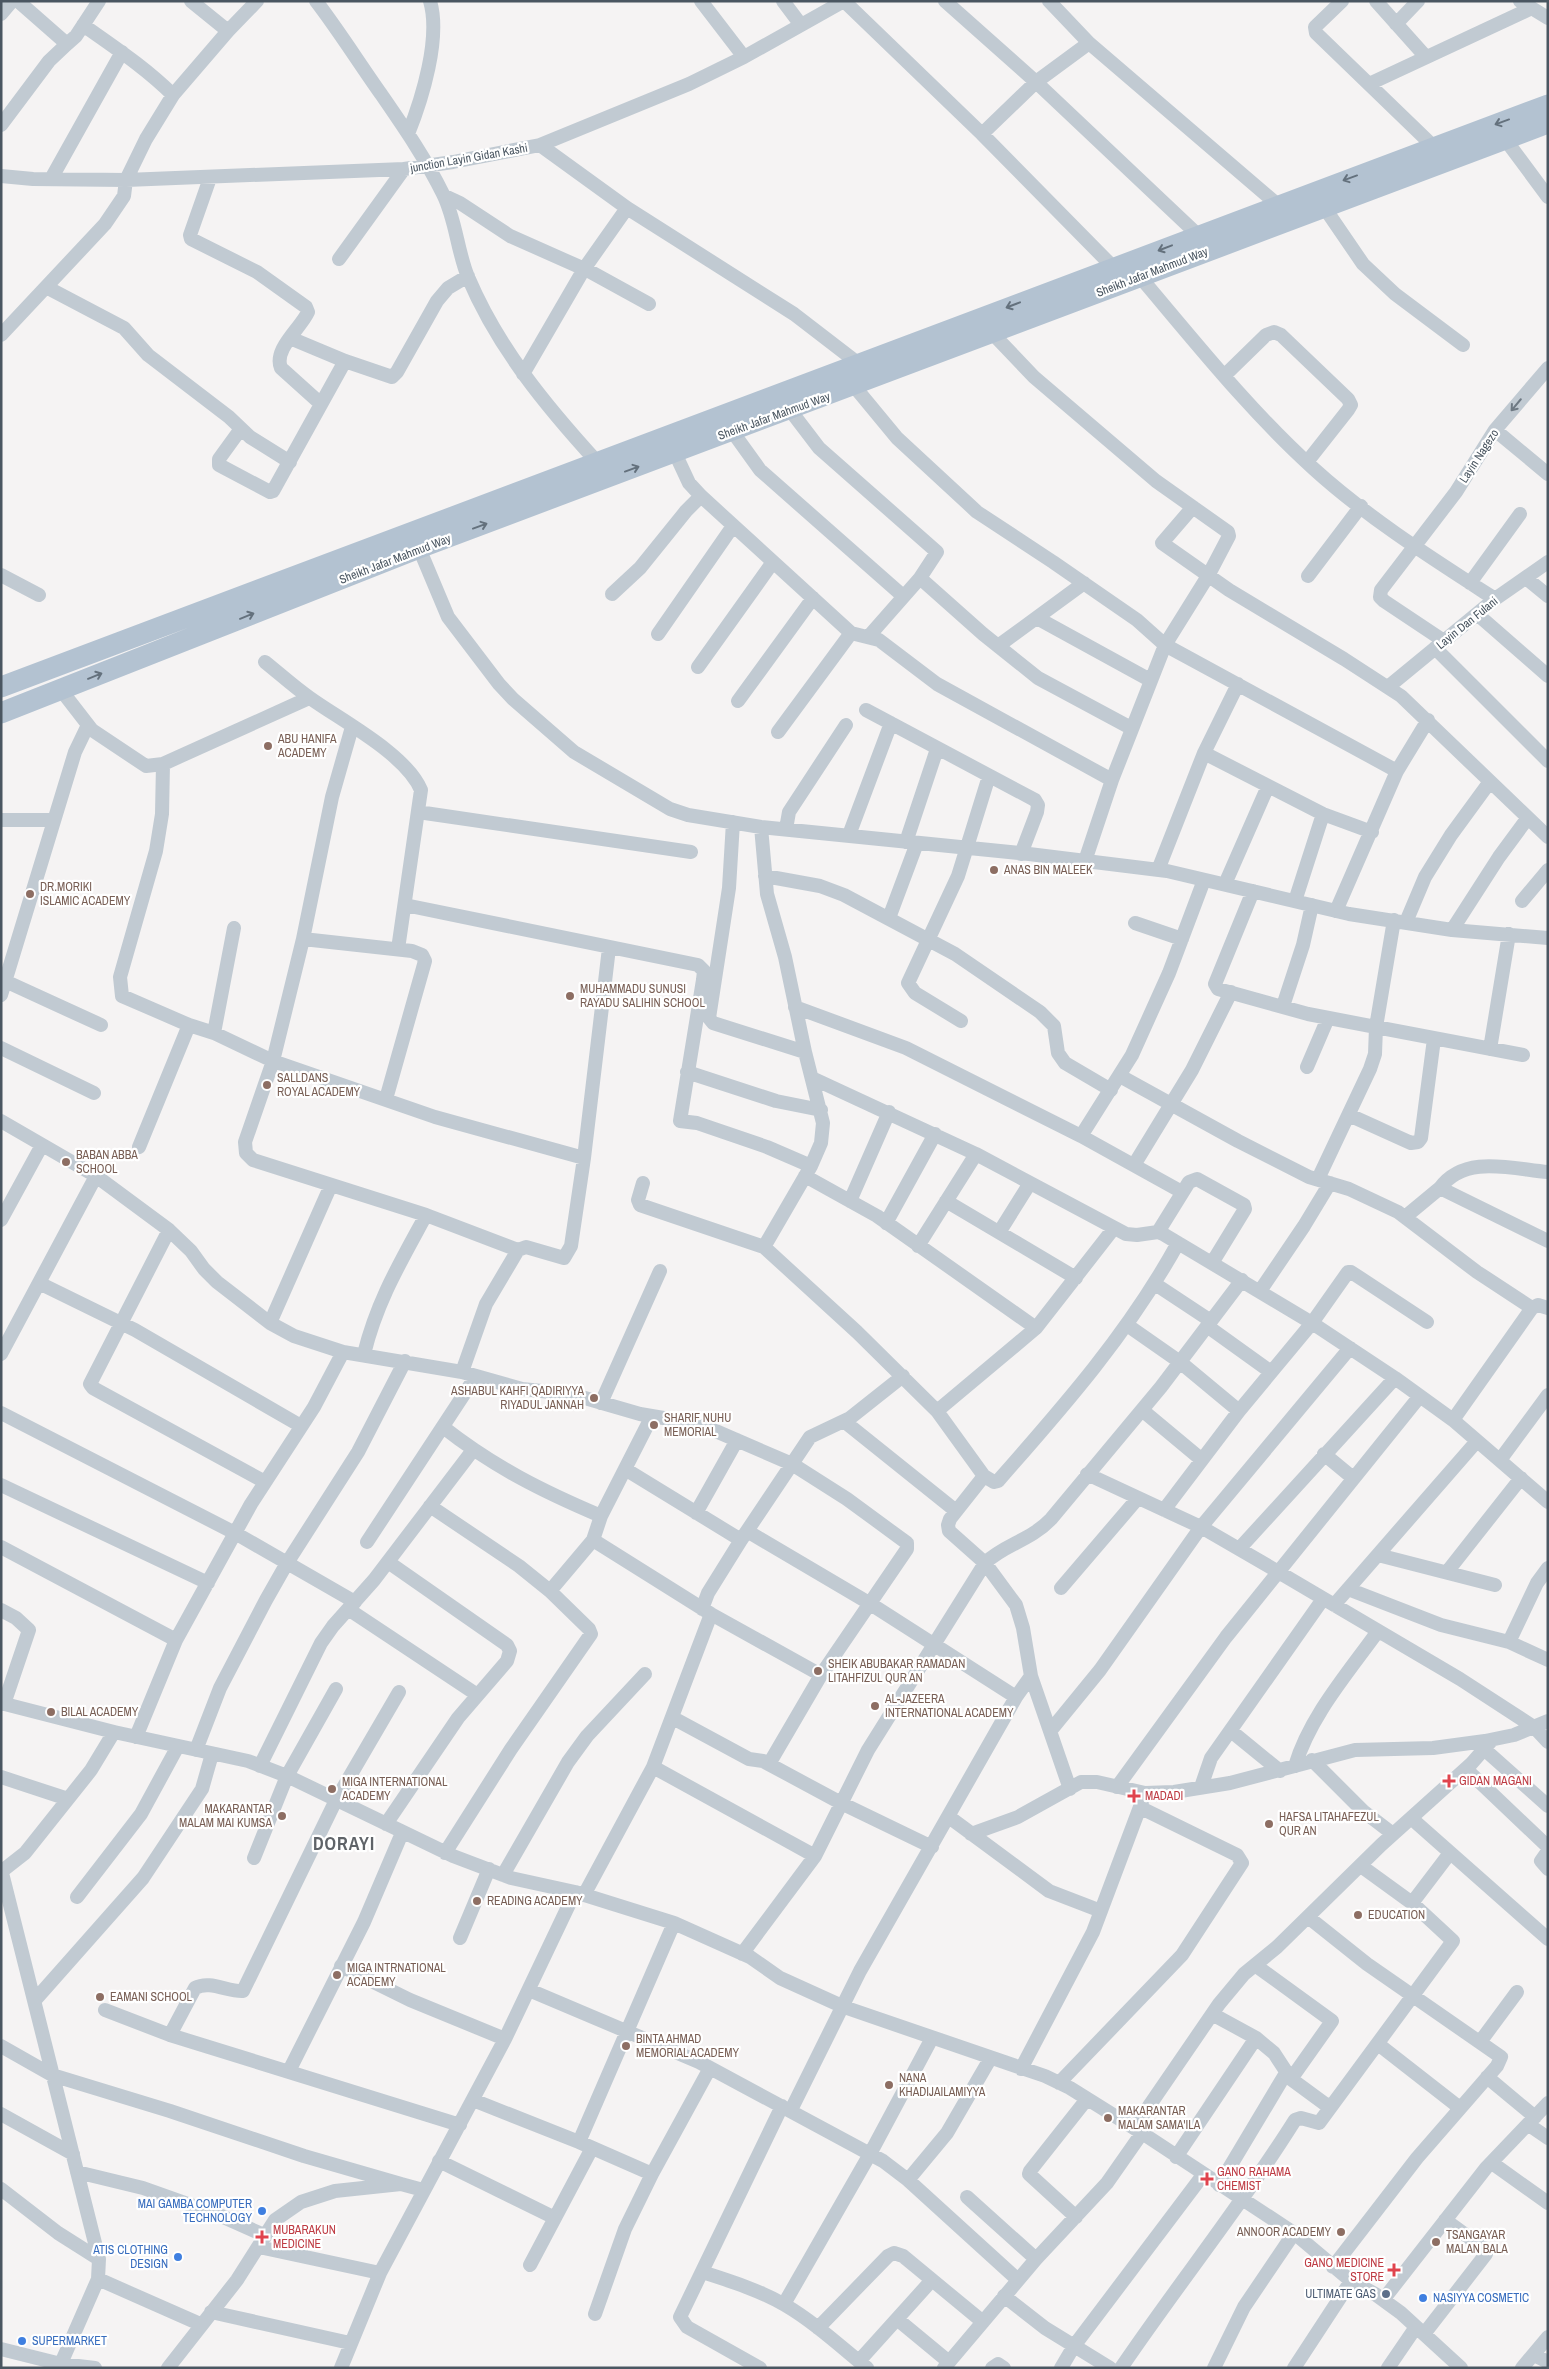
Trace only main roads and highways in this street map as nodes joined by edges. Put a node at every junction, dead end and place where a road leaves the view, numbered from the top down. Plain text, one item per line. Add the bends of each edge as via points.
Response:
1 (1548, 105) edge
2 (1548, 124) edge
3 (1, 687) edge
4 (1, 713) edge

1 -> 3 main road, Sheikh Jafar Mahmud Way
4 -> 2 main road, Sheikh Jafar Mahmud Way via 419,548

